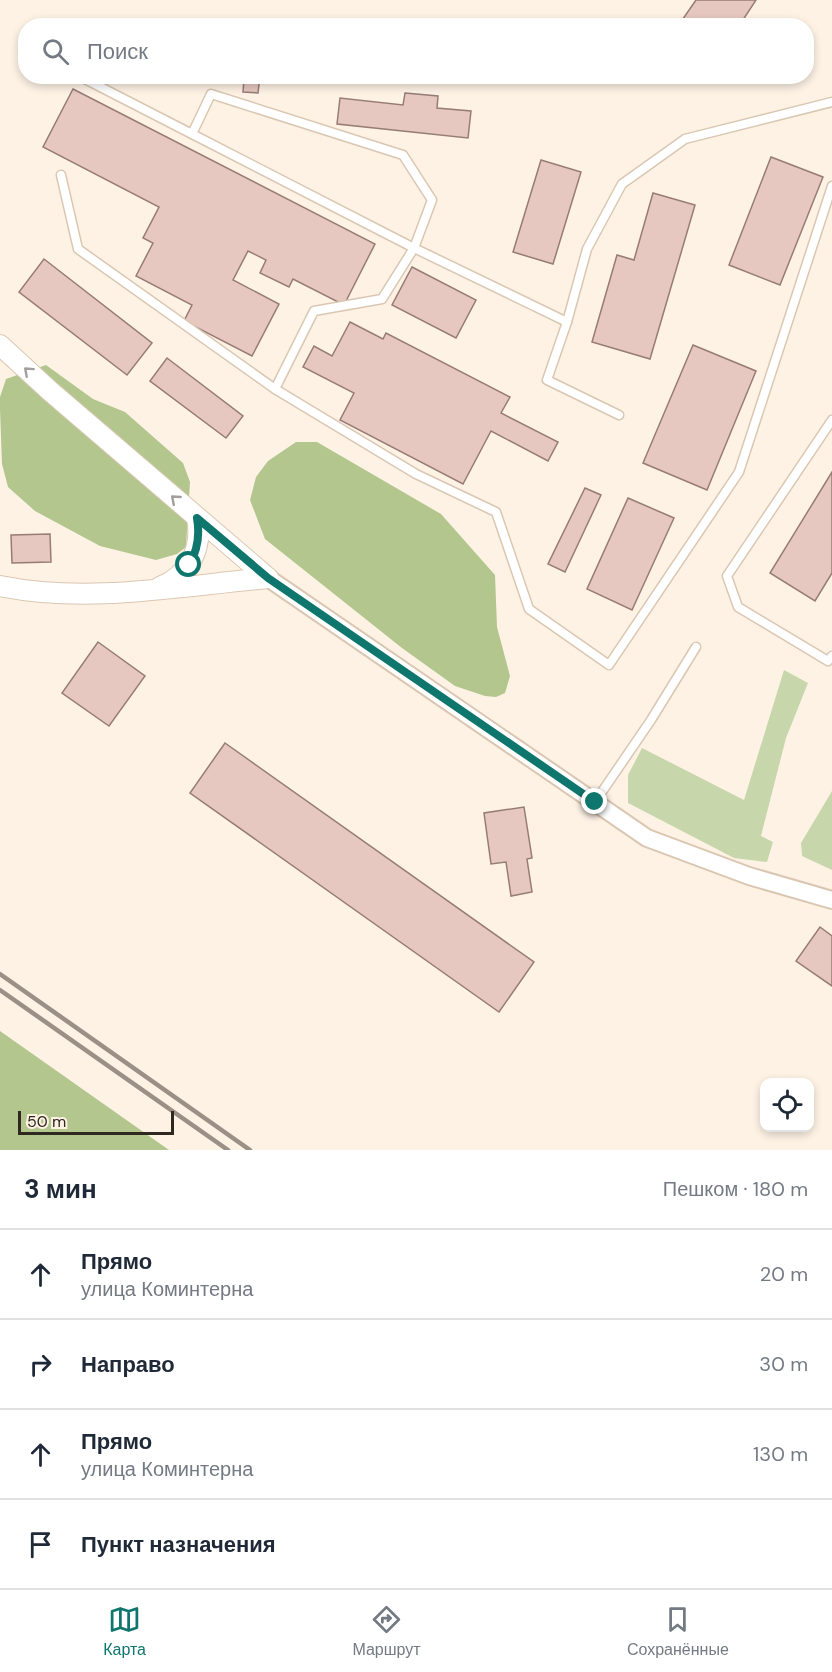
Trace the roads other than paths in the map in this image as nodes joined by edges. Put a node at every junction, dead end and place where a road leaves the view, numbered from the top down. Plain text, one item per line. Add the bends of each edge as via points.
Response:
1 (95, 84) edge
2 (832, 102) edge
3 (192, 134) junction
4 (61, 175) dead end
5 (832, 186) edge
6 (414, 248) junction
7 (567, 322) junction
8 (0, 345) edge
9 (274, 389) junction
10 (619, 415) dead end
11 (832, 420) edge
12 (197, 518) junction
13 (268, 578) junction
14 (0, 586) edge
15 (155, 589) junction
16 (696, 647) dead end
17 (832, 656) edge
18 (595, 802) junction
19 (832, 900) edge

1 - 3 lane
2 - 7 lane via 686,139 622,184 587,249
3 - 6 lane
3 - 6 lane via 211,94 403,155 432,200
4 - 9 lane via 78,249
5 - 9 lane via 740,472 609,665 529,609 496,512 416,474
6 - 7 lane
6 - 9 lane via 382,298 314,311
7 - 10 lane via 547,380
12 -> 8 street
11 - 17 lane via 727,576 738,608 828,661
12 - 13 street
12 - 15 street via 198,539 189,565 174,580
13 - 15 street
13 - 18 street
14 - 15 street via 74,595
16 - 18 lane
18 - 19 street via 647,838 749,876

